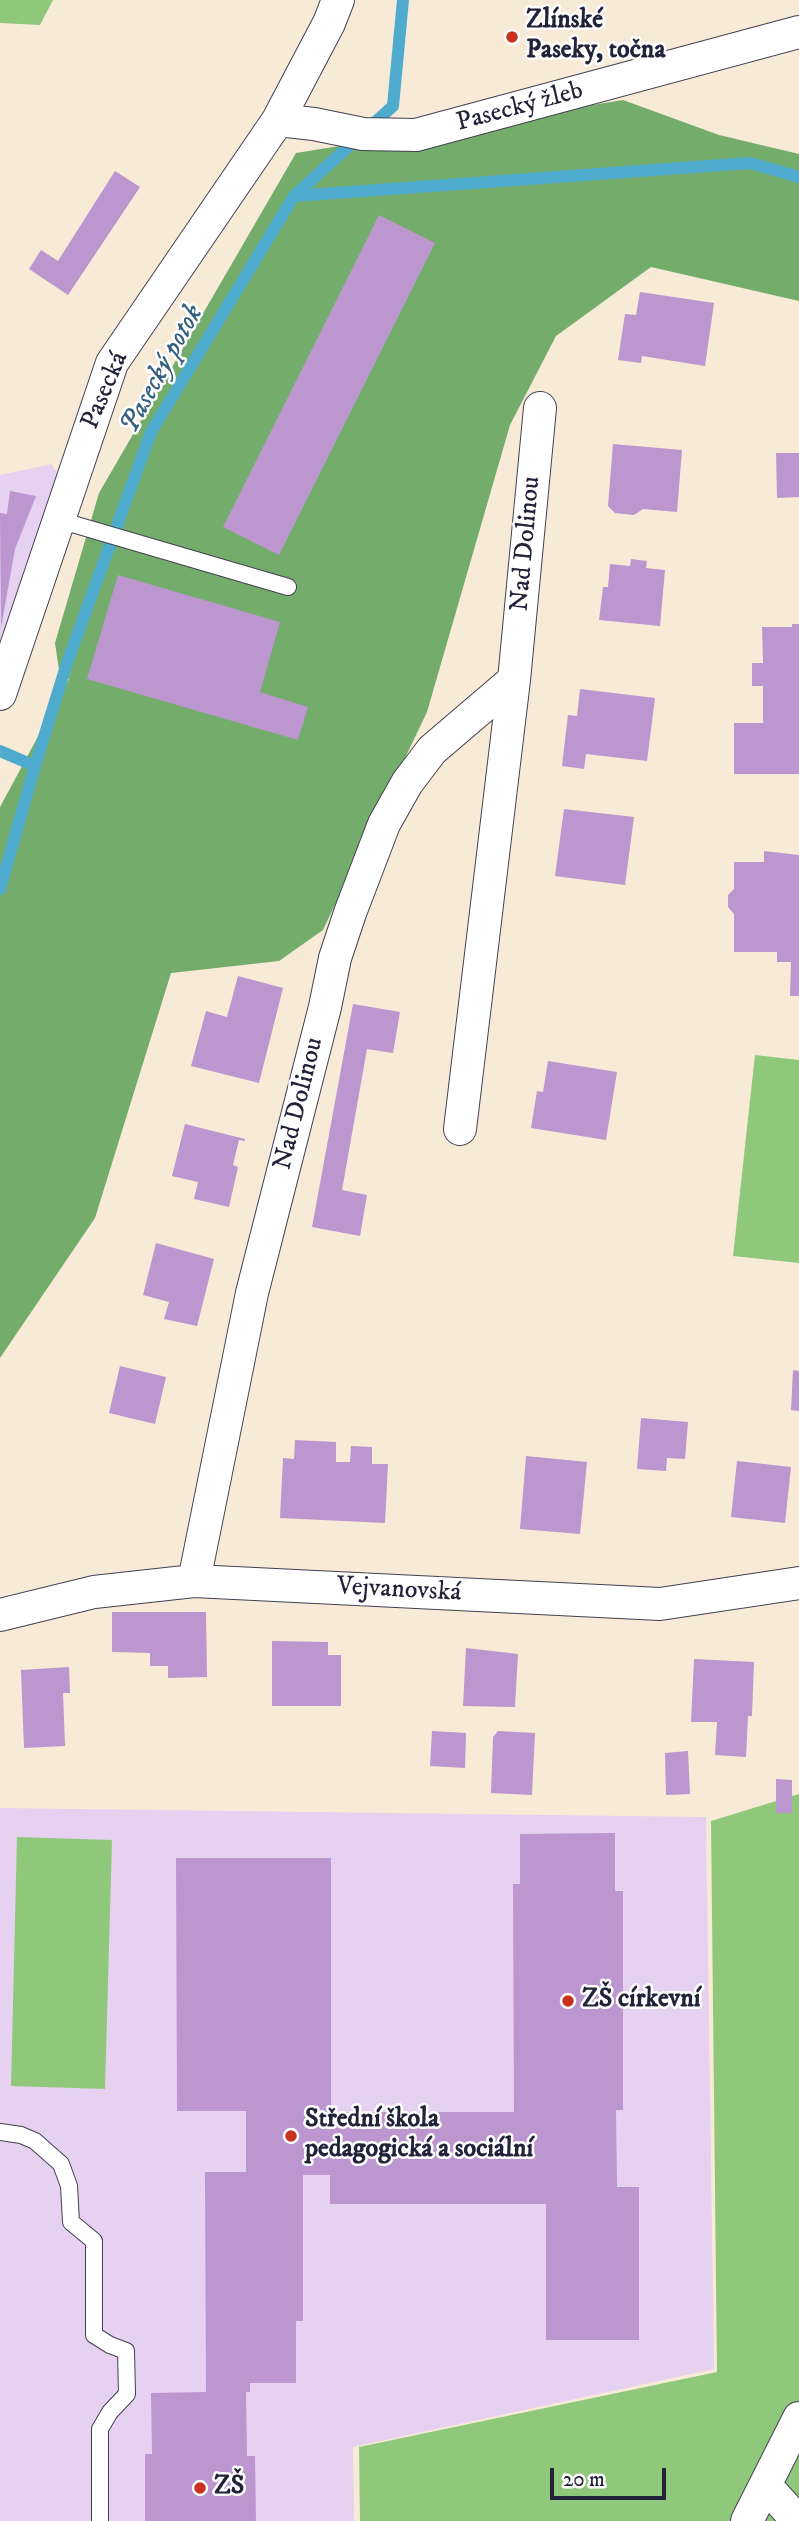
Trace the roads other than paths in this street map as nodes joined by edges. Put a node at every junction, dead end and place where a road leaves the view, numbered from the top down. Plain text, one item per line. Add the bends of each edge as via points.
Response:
1 (338, 0) edge
2 (799, 32) edge
3 (278, 120) junction
4 (540, 408) dead end
5 (59, 520) junction
6 (288, 587) dead end
7 (514, 680) junction
8 (0, 694) edge
9 (460, 1129) dead end
10 (194, 1581) junction
11 (799, 1583) edge
12 (0, 1615) edge
13 (0, 2132) edge
14 (799, 2418) edge
15 (766, 2486) junction
16 (100, 2521) edge
17 (747, 2521) edge
18 (798, 2521) edge

1 - 3 street, Pasecká
2 - 3 street, Pasecký žleb via 416,135 363,134
3 - 5 street, Pasecká via 112,363
4 - 7 street, Nad Dolinou
5 - 6 lane
5 - 8 street, Pasecká
7 - 9 street, Nad Dolinou
7 - 10 street, Nad Dolinou via 432,750 407,783 384,824 350,913 252,1293
10 - 11 street, Vejvanovská via 660,1604
10 - 12 street, Vejvanovská via 94,1592
13 - 16 lane via 35,2141 61,2164 69,2186 71,2222 94,2241 94,2335 126,2351 127,2394 100,2429
14 - 15 street
15 - 17 street
15 - 18 street

